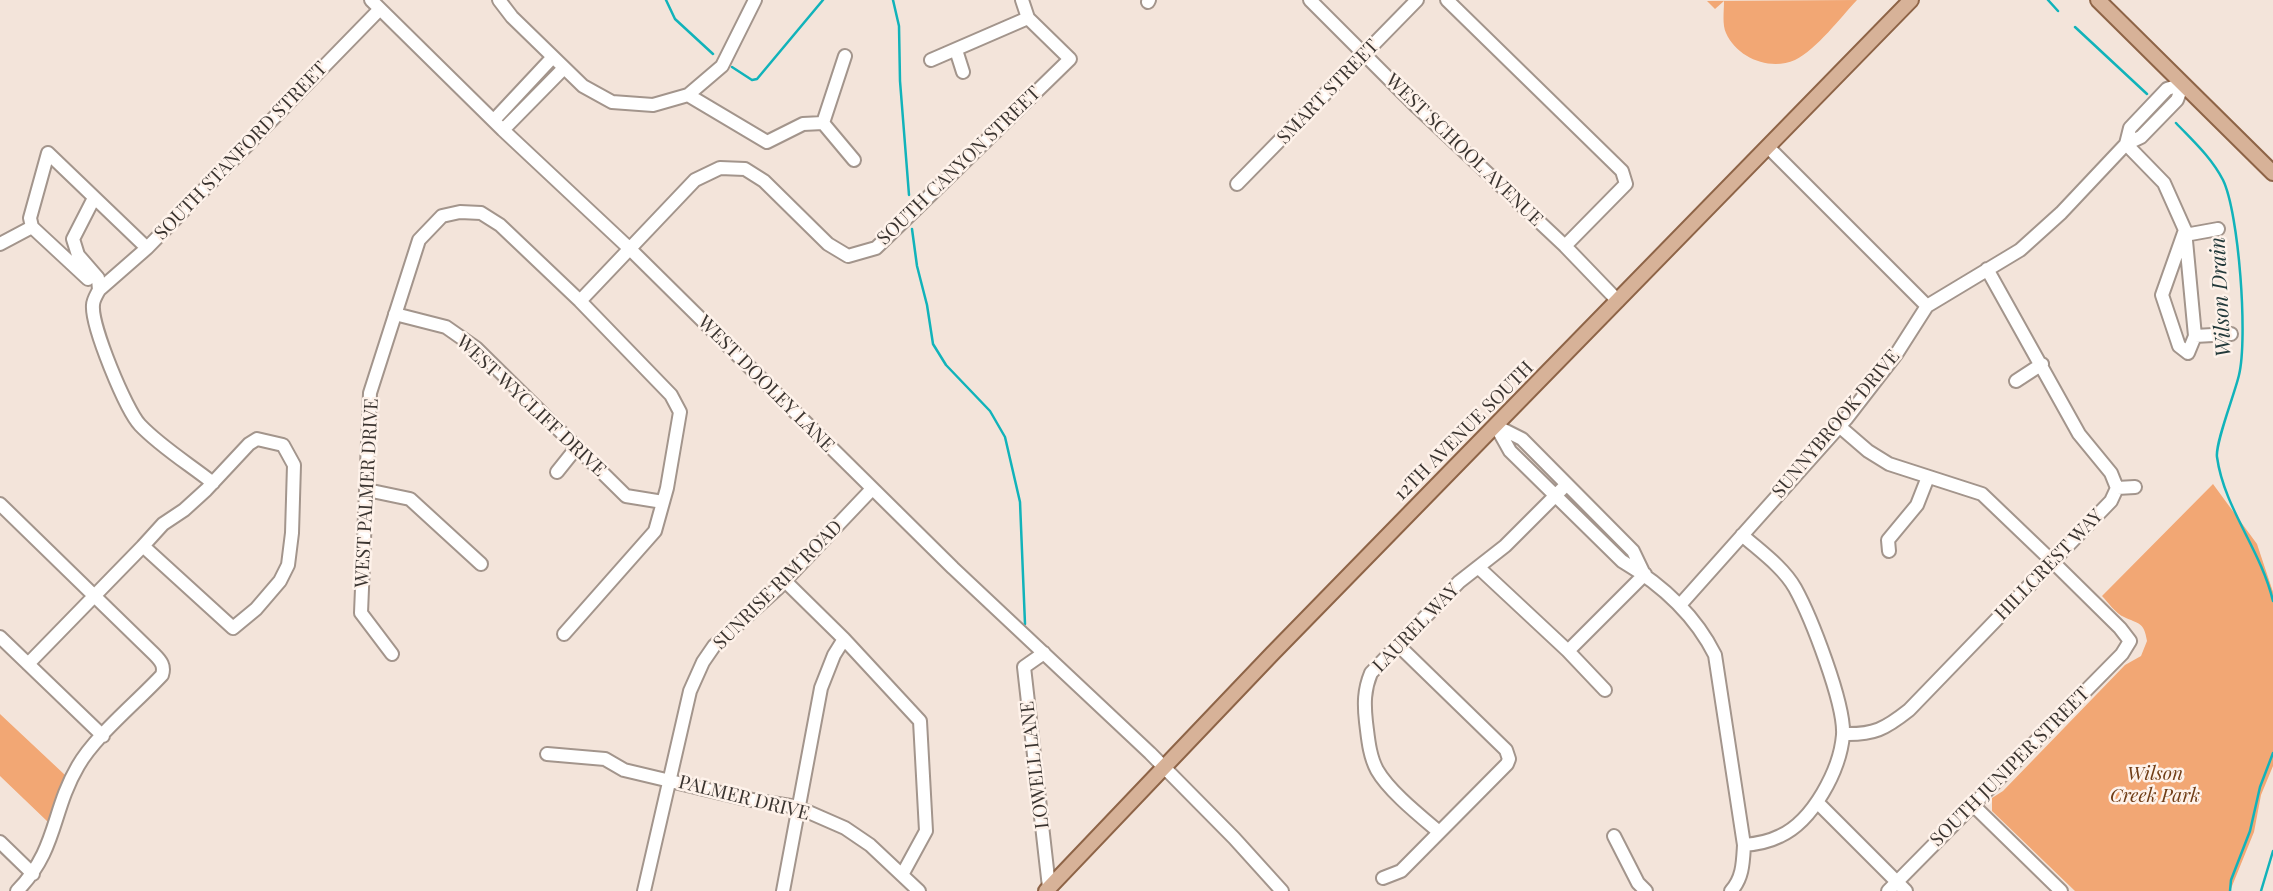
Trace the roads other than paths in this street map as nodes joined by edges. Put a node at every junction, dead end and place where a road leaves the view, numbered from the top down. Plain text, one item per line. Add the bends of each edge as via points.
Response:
1 (499, 0) edge
2 (755, 0) edge
3 (1021, 0) edge
4 (1310, 0) edge
5 (1417, 0) edge
6 (1447, 0) edge
7 (1911, 0) edge
8 (2098, 0) edge
9 (375, 4) edge
10 (1028, 18) junction
11 (956, 50) junction
12 (1364, 55) junction
13 (845, 56) dead end
14 (552, 58) junction
15 (931, 61) dead end
16 (564, 68) junction
17 (963, 72) dead end
18 (2183, 83) junction
19 (688, 95) junction
20 (823, 124) junction
21 (498, 125) junction
22 (2126, 144) junction
23 (1769, 147) junction
24 (854, 160) dead end
25 (2273, 173) edge
26 (1237, 184) dead end
27 (94, 198) junction
28 (32, 226) junction
29 (2218, 229) dead end
30 (2185, 232) junction
31 (0, 244) edge
32 (1565, 246) junction
33 (147, 248) junction
34 (630, 249) junction
35 (1987, 269) junction
36 (99, 290) junction
37 (580, 301) junction
38 (1618, 301) junction
39 (1927, 306) junction
40 (395, 314) junction
41 (2231, 334) dead end
42 (2195, 336) junction
43 (2042, 364) junction
44 (2016, 381) dead end
45 (1496, 426) junction
46 (1839, 426) junction
47 (577, 447) junction
48 (557, 472) dead end
49 (1928, 477) junction
50 (213, 483) junction
51 (1566, 485) junction
52 (2135, 487) dead end
53 (2117, 488) junction
54 (872, 489) junction
55 (367, 491) junction
56 (1556, 496) junction
57 (663, 502) junction
58 (0, 504) edge
59 (1742, 535) junction
60 (143, 546) junction
61 (1889, 551) dead end
62 (2053, 562) junction
63 (481, 564) dead end
64 (1478, 567) junction
65 (1645, 574) junction
66 (785, 581) junction
67 (94, 596) junction
68 (1680, 605) junction
69 (564, 634) dead end
70 (0, 637) edge
71 (844, 639) junction
72 (1398, 645) junction
73 (1568, 651) junction
74 (392, 653) dead end
75 (1044, 653) junction
76 (28, 664) junction
77 (1605, 690) dead end
78 (1843, 734) junction
79 (103, 736) junction
80 (547, 754) dead end
81 (1163, 766) junction
82 (671, 780) junction
83 (1817, 802) junction
84 (1973, 804) junction
85 (797, 807) junction
86 (1438, 832) junction
87 (1614, 836) dead end
88 (0, 842) edge
89 (1744, 845) junction
90 (33, 874) junction
91 (902, 875) junction
92 (1383, 878) dead end
93 (1897, 888) edge
94 (1047, 889) edge
95 (17, 891) edge
96 (644, 891) edge
97 (783, 891) edge
98 (919, 891) edge
99 (1282, 891) edge
100 (1646, 891) edge
101 (1731, 891) edge
102 (2061, 891) edge

1 - 14 street
2 - 19 street via 722,66
3 - 10 street
4 - 12 street, WEST SCHOOL AVENUE
5 - 12 street, SMART STREET
6 - 32 street via 1622,172 1626,184
7 - 23 main road, 12TH AVENUE SOUTH
8 - 18 main road
9 - 21 street, WEST DOOLEY LANE
9 - 33 street, SOUTH STANFORD STREET
10 - 11 street
10 - 34 street, SOUTH CANYON STREET via 1070,59 876,248 848,256 828,244 764,181 745,169 720,168 695,180
11 - 15 street
11 - 17 street
12 - 26 street, SMART STREET
12 - 32 street, WEST SCHOOL AVENUE
13 - 20 street
14 - 16 street
14 - 21 street
16 - 19 street via 583,86 612,102 653,105
16 - 21 street
18 - 22 street, SUNNYBROOK DRIVE via 2178,100 2141,138
18 - 25 main road
19 - 20 street via 767,142 803,124
20 - 24 street
21 - 34 street, WEST DOOLEY LANE
22 - 30 street via 2164,183
22 - 35 street, SUNNYBROOK DRIVE via 2020,250
23 - 38 main road, 12TH AVENUE SOUTH
23 - 39 street
27 - 28 street via 48,153 30,218
27 - 33 street
27 - 36 street via 73,239 78,255 98,278
28 - 31 street
28 - 36 street
29 - 30 street
30 - 42 street
30 - 42 street via 2162,295 2179,346 2188,353
32 - 38 street, WEST SCHOOL AVENUE
33 - 36 street, SOUTH STANFORD STREET
34 - 37 street, SOUTH CANYON STREET
34 - 54 street, WEST DOOLEY LANE
35 - 39 street, SUNNYBROOK DRIVE
35 - 43 street
36 - 50 street via 92,306 99,337 130,410 150,435
37 - 40 street, WEST PALMER DRIVE via 500,225 481,213 460,212 442,216 419,240
37 - 57 street via 671,395 680,412
38 - 45 main road, 12TH AVENUE SOUTH
39 - 46 street, SUNNYBROOK DRIVE via 1897,353
40 - 47 street, WEST WYCLIFF DRIVE via 446,327 477,348
40 - 55 street, WEST PALMER DRIVE via 370,393
41 - 42 street
43 - 44 street
43 - 53 street via 2079,434 2111,473
45 - 51 street via 1522,439
45 - 56 street via 1510,451
45 - 81 main road, 12TH AVENUE SOUTH
46 - 49 street via 1881,460
46 - 59 street, SUNNYBROOK DRIVE
47 - 48 street
47 - 57 street, WEST WYCLIFF DRIVE via 626,496
49 - 61 street via 1917,505 1888,540
49 - 62 street via 1982,494
50 - 60 street
50 - 60 street via 257,439 283,445 294,465 288,565 268,595 233,628
51 - 56 street, LAUREL WAY
51 - 65 street via 1633,551
52 - 53 street
53 - 62 street, HILLCREST WAY via 2111,501
54 - 66 street, SUNRISE RIM ROAD
54 - 75 street, WEST DOOLEY LANE
55 - 63 street via 410,499
55 - 74 street, WEST PALMER DRIVE via 361,613
56 - 64 street, LAUREL WAY
56 - 65 street via 1622,561
57 - 69 street via 655,531
58 - 67 street
59 - 68 street, SUNNYBROOK DRIVE
59 - 78 street via 1781,569 1795,588 1839,699
60 - 67 street
62 - 78 street, HILLCREST WAY via 1909,710 1888,726 1866,734
62 - 84 street, SOUTH JUNIPER STREET via 2130,641
64 - 72 street, LAUREL WAY
64 - 73 street
65 - 68 street
65 - 73 street
66 - 71 street
66 - 82 street, SUNRISE RIM ROAD via 714,646 703,662 690,691
67 - 76 street
67 - 79 street via 164,669
68 - 89 street via 1698,623 1715,655
70 - 76 street
71 - 85 street via 821,688
71 - 91 street via 920,721 926,831
72 - 86 street, LAUREL WAY via 1371,673 1366,685 1371,755 1390,786
72 - 86 street via 1506,750 1509,759
73 - 77 street
75 - 81 street, WEST DOOLEY LANE
75 - 94 street, LOWELL LANE via 1024,667
76 - 79 street
78 - 83 street via 1836,767
79 - 90 street via 68,785 49,845
80 - 82 street, PALMER DRIVE via 605,759 624,770
81 - 94 main road, 12TH AVENUE SOUTH
81 - 99 street, WEST DOOLEY LANE
82 - 85 street, PALMER DRIVE
82 - 96 street, SUNRISE RIM ROAD
83 - 89 street via 1783,835
83 - 93 street
84 - 93 street, SOUTH JUNIPER STREET
84 - 102 street
85 - 91 street, PALMER DRIVE via 845,828
85 - 97 street
86 - 92 street via 1401,871
87 - 100 street
88 - 90 street
89 - 101 street via 1742,870
90 - 95 street
91 - 98 street, PALMER DRIVE

